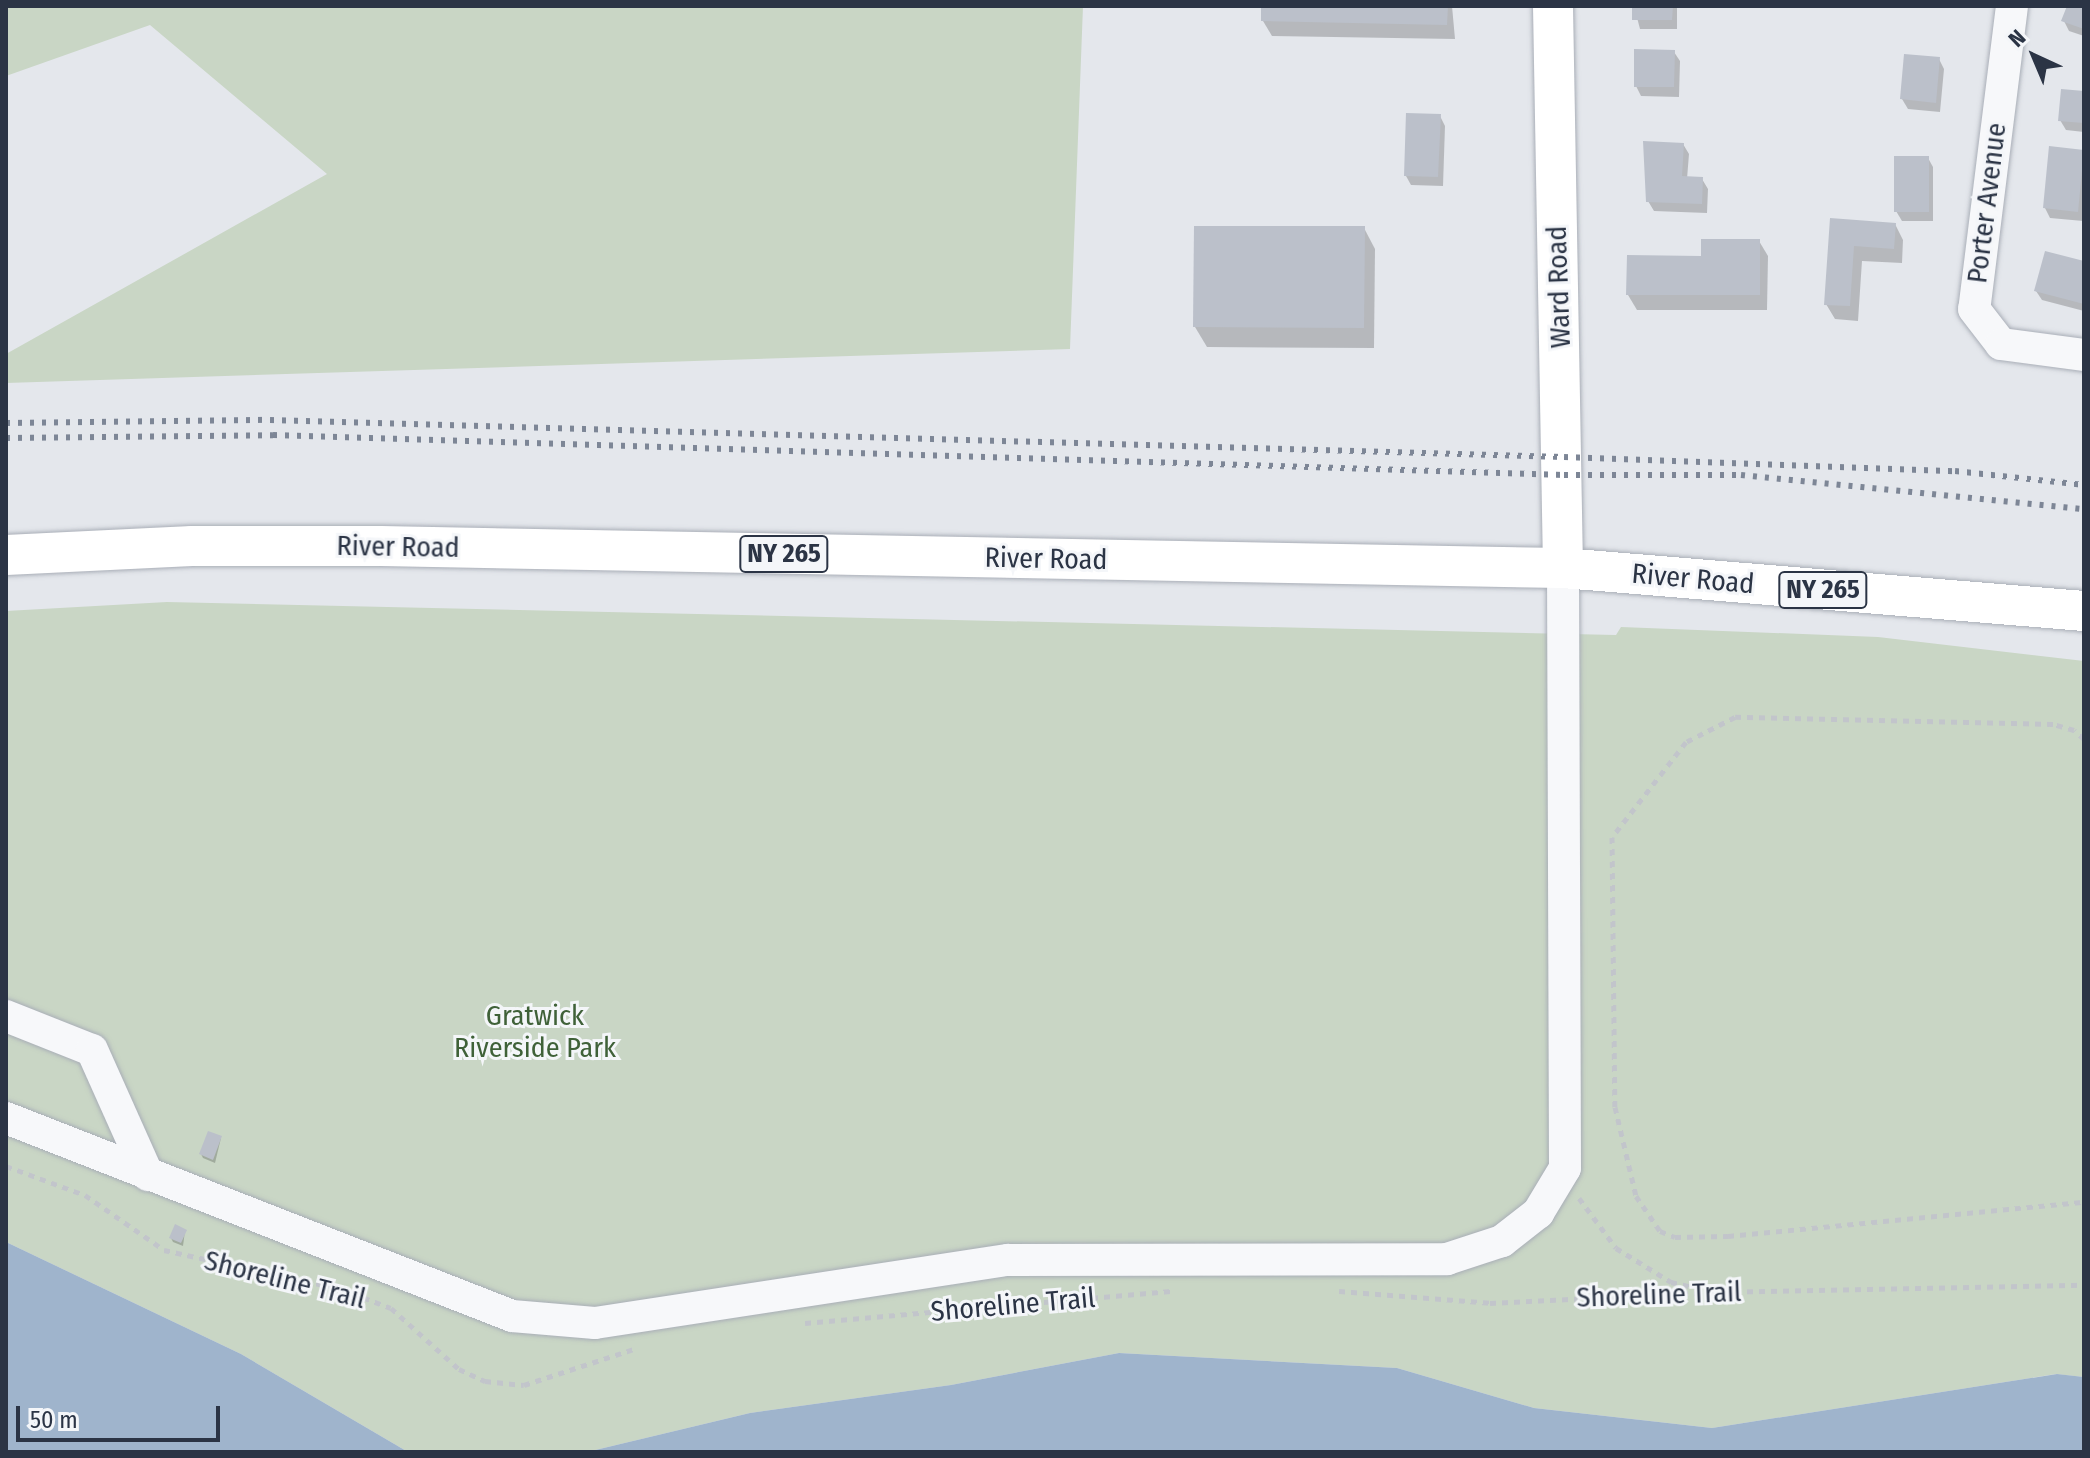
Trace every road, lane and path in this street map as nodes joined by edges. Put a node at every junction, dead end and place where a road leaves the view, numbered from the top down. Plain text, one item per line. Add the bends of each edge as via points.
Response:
1 (1553, 6) edge
2 (2012, 6) edge
3 (2084, 355) edge
4 (6, 555) edge
5 (1563, 568) junction
6 (2084, 611) edge
7 (2084, 739) edge
8 (6, 1016) edge
9 (6, 1118) edge
10 (6, 1166) edge
11 (1565, 1168) junction
12 (148, 1175) junction
13 (2084, 1202) edge
14 (2084, 1285) edge
15 (1335, 1290) dead end
16 (1179, 1291) dead end
17 (1711, 1292) junction
18 (793, 1324) dead end
19 (648, 1344) dead end

1 - 5 main road, Ward Road
2 - 3 street, Porter Avenue via 1974,309 2001,344
4 - 5 main road, River Road / NY 265 via 192,546 381,546
5 - 6 main road, River Road / NY 265
5 - 11 street
7 - 13 path via 2053,724 1735,717 1686,742 1612,837 1615,1107 1636,1196 1660,1231 1675,1237 1728,1236
8 - 12 street via 92,1050
9 - 12 street
10 - 19 path, Shoreline Trail via 85,1195 164,1250 341,1289 391,1308 459,1369 485,1381 524,1385
11 - 12 street via 1538,1213 1502,1241 1447,1259 1008,1260 595,1323 512,1316
11 - 17 path via 1586,1211 1616,1248 1671,1282
14 - 17 path, Shoreline Trail
15 - 17 path, Shoreline Trail via 1490,1303
16 - 18 path, Shoreline Trail

